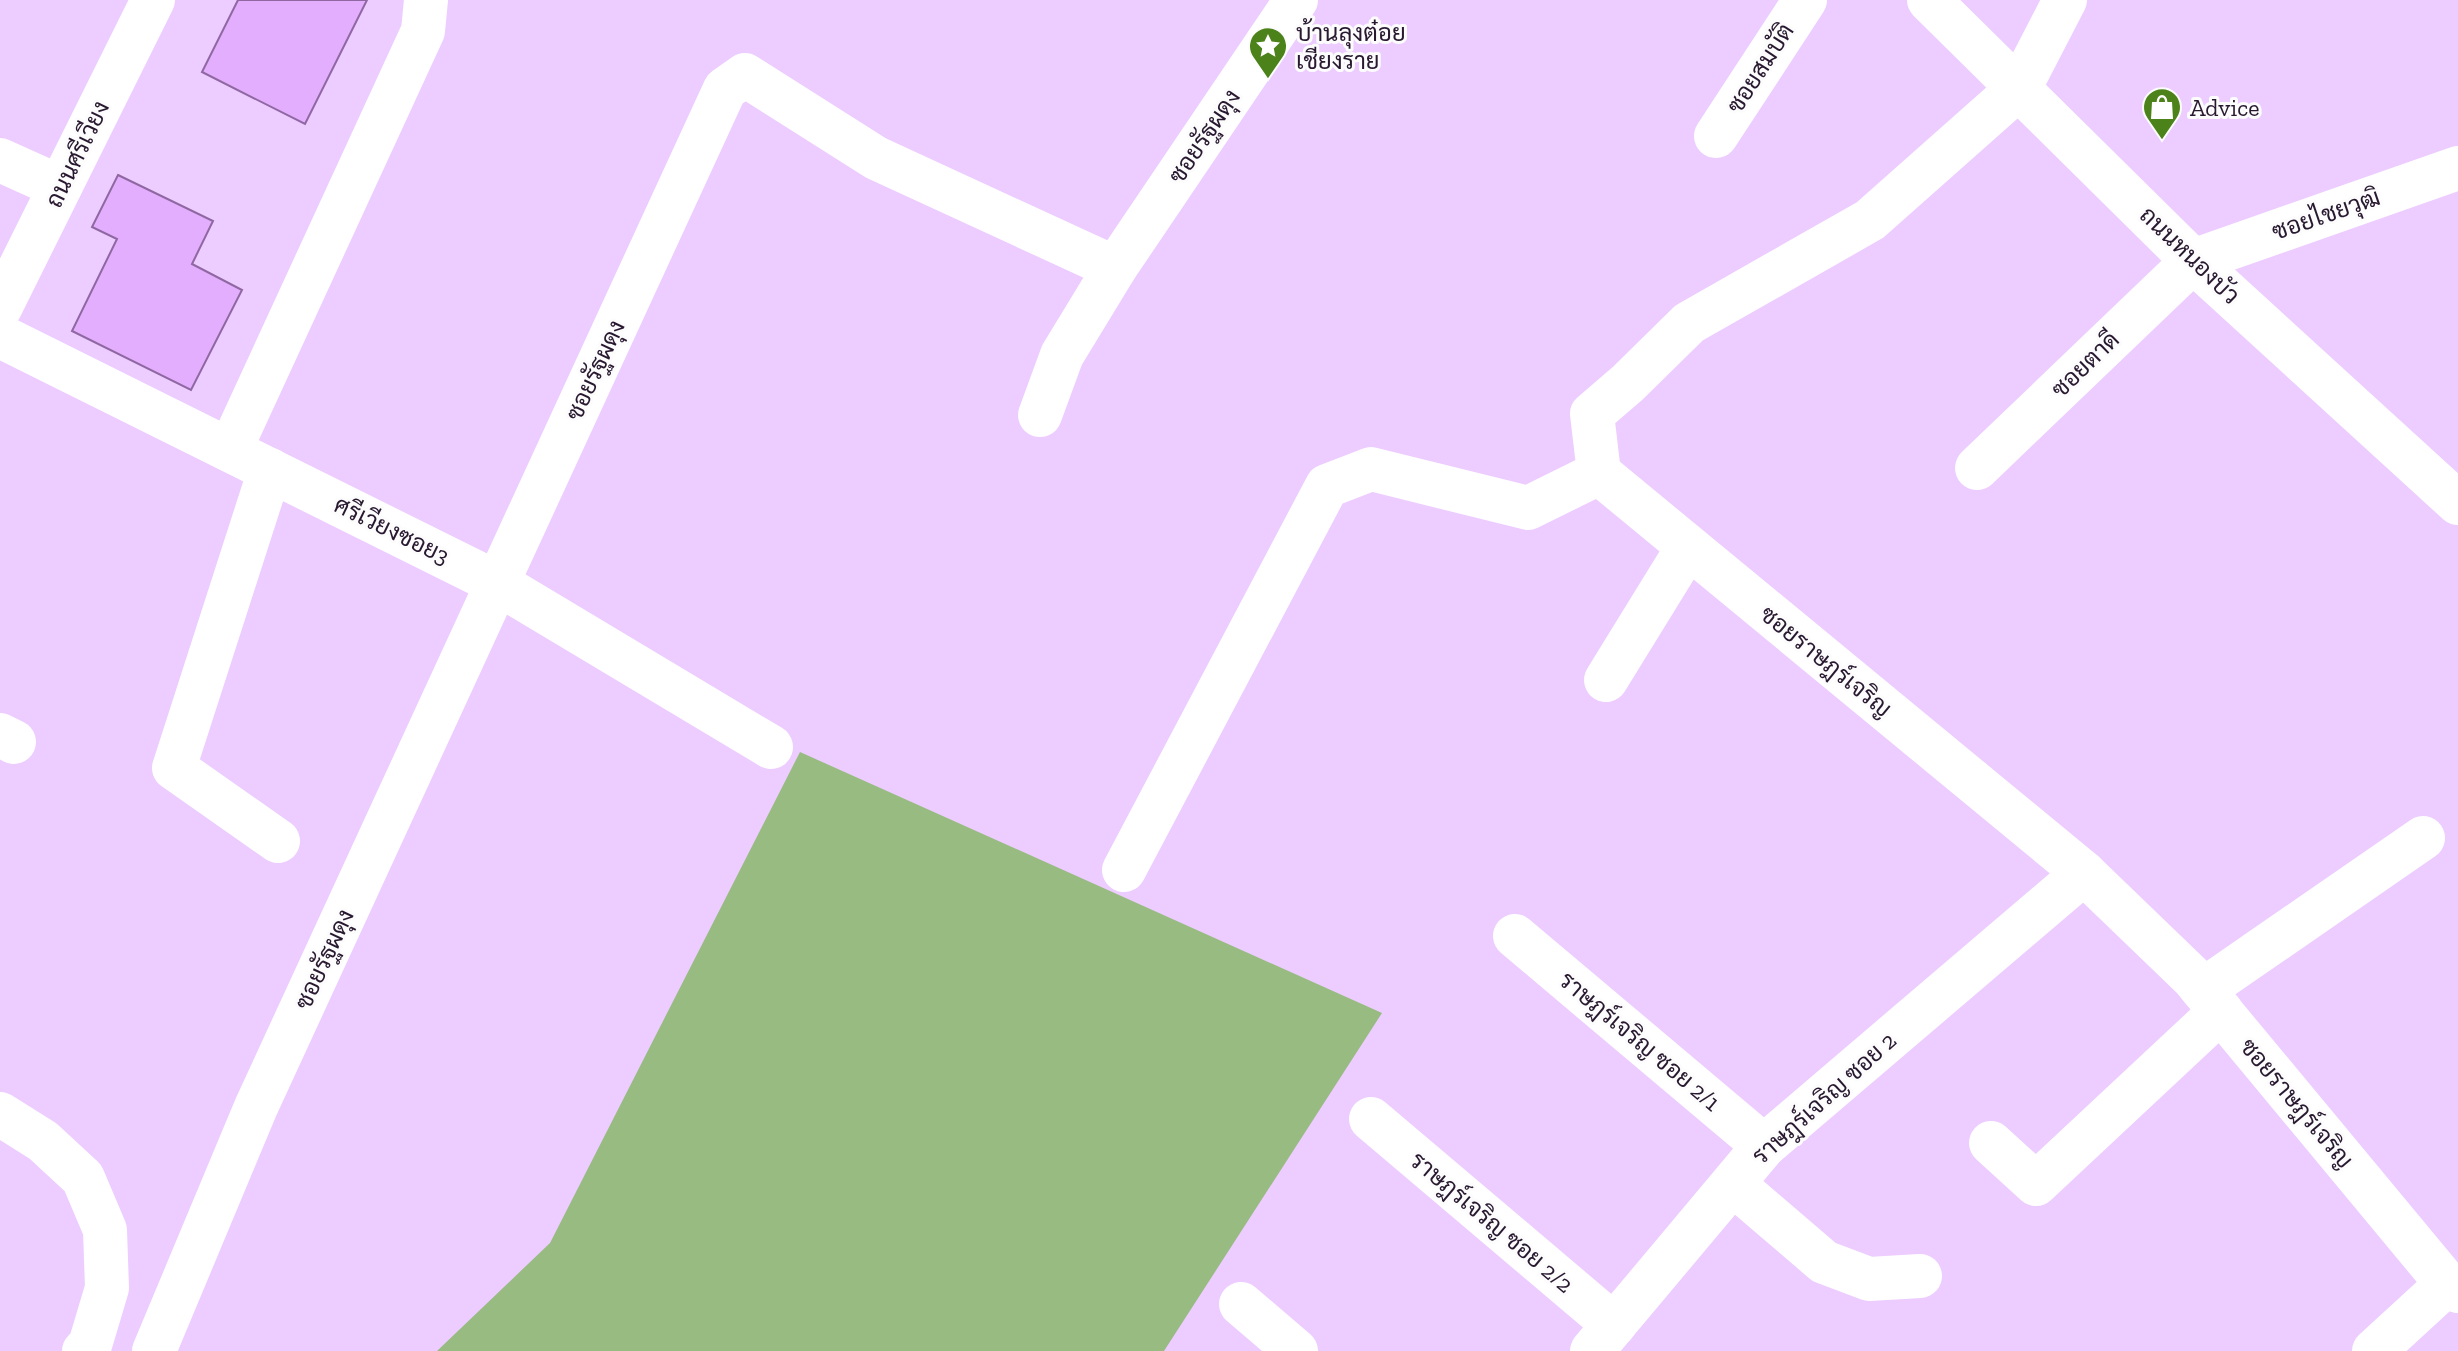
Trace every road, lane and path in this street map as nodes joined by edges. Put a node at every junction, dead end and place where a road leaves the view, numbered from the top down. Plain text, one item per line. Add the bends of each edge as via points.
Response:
1 (153, 0) edge
2 (426, 0) edge
3 (1296, 0) edge
4 (1805, 0) edge
5 (1929, 0) edge
6 (2065, 0) edge
7 (2020, 87) junction
8 (1716, 136) dead end
9 (0, 160) edge
10 (2458, 168) edge
11 (60, 187) junction
12 (2193, 261) junction
13 (1115, 268) junction
14 (0, 308) edge
15 (0, 336) edge
16 (1040, 415) dead end
17 (230, 450) junction
18 (1977, 468) dead end
19 (270, 470) junction
20 (1599, 473) junction
21 (2458, 503) edge
22 (1688, 547) junction
23 (497, 583) junction
24 (1606, 680) dead end
25 (771, 747) dead end
26 (2423, 838) dead end
27 (278, 841) dead end
28 (1124, 870) dead end
29 (2084, 873) junction
30 (1515, 936) dead end
31 (2212, 1001) junction
32 (0, 1114) edge
33 (1371, 1119) dead end
34 (1991, 1143) dead end
35 (1764, 1146) junction
36 (1733, 1184) junction
37 (1920, 1276) dead end
38 (2452, 1287) edge
39 (1241, 1304) dead end
40 (1603, 1338) edge
41 (84, 1351) edge
42 (154, 1351) edge
43 (1296, 1351) edge
44 (2374, 1351) edge

1 - 11 street, ถนนศรีเวียง
2 - 17 street via 423,31
3 - 13 street, ซอยรัฐผดุง
4 - 8 street, ซอยสมบัติ
5 - 7 street, ถนนหนองบัว
6 - 7 street
7 - 12 street, ถนนหนองบัว
7 - 20 street via 1870,220 1689,323 1592,414
9 - 11 street
10 - 12 street, ซอยไชยวุฒิ
11 - 14 street, ถนนศรีเวียง
12 - 18 street, ซอยตาดี
12 - 21 street, ถนนหนองบัว
13 - 16 street via 1062,355
13 - 23 street, ซอยรัฐผดุง via 876,158 745,75 725,89
15 - 17 street, ศรีเวียงซอย3
17 - 19 street, ศรีเวียงซอย3
19 - 23 street, ศรีเวียงซอย3
19 - 27 street via 174,768
20 - 22 street, ซอยราษฎร์เจริญ
20 - 28 street via 1528,508 1371,469 1327,486
22 - 24 street
22 - 29 street, ซอยราษฎร์เจริญ
23 - 25 street, ศรีเวียงซอย3
23 - 42 street, ซอยรัฐผดุง via 256,1107
26 - 31 street
29 - 31 street, ซอยราษฎร์เจริญ
29 - 35 street, ราษฎร์เจริญ ซอย 2
30 - 35 street, ราษฎร์เจริญ ซอย 2/1
31 - 34 street via 2036,1184
31 - 38 street, ซอยราษฎร์เจริญ
32 - 41 street via 43,1141 83,1178 105,1230 107,1288
33 - 40 street, ราษฎร์เจริญ ซอย 2/2
35 - 36 street, ราษฎร์เจริญ ซอย 2
36 - 37 street via 1824,1262 1869,1279
36 - 40 street, ราษฎร์เจริญ ซอย 2
38 - 44 street
39 - 43 street

